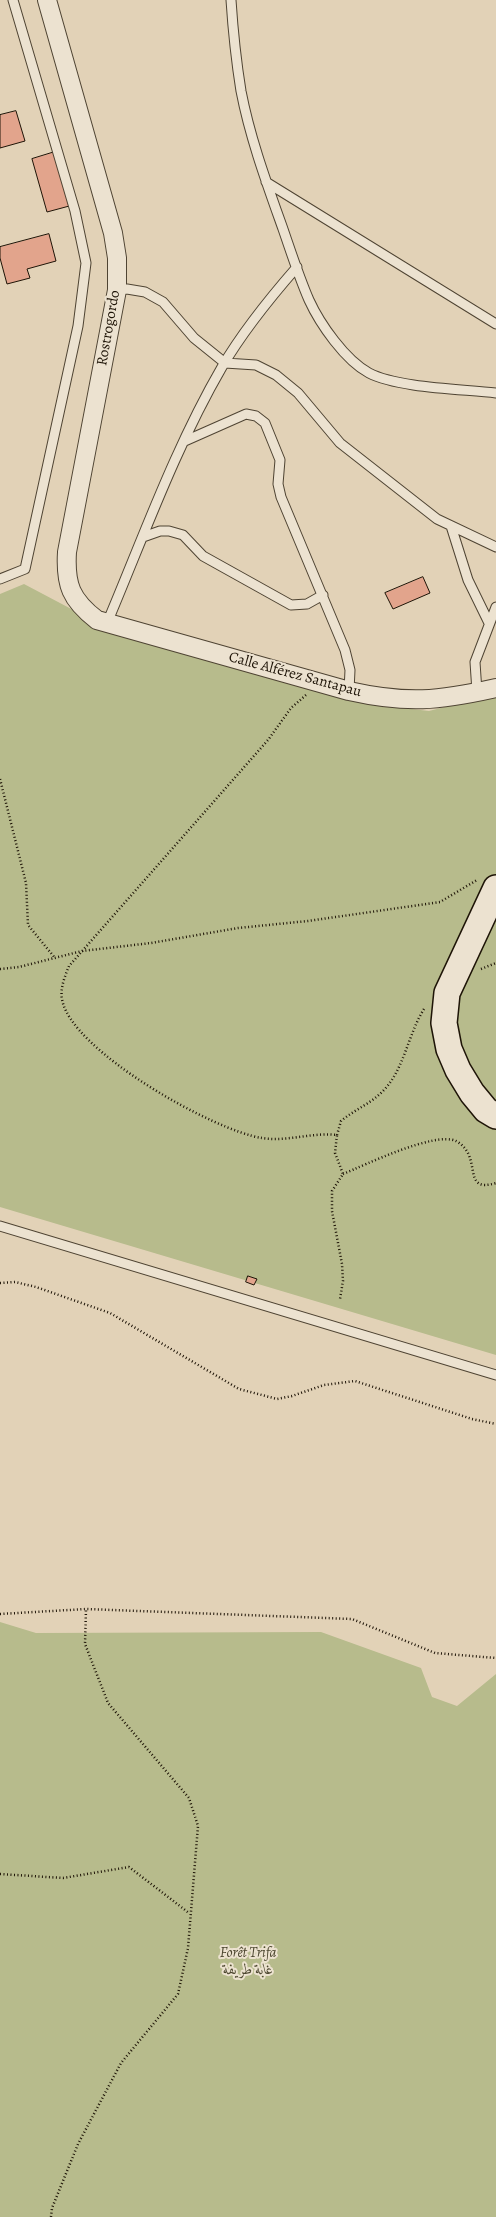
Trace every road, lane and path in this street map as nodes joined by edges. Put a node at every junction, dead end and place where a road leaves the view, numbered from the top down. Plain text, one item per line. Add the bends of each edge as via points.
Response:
1 (13, 0) edge
2 (47, 0) edge
3 (231, 0) edge
4 (266, 182) junction
5 (297, 267) junction
6 (117, 290) junction
7 (496, 324) edge
8 (225, 362) junction
9 (496, 393) edge
10 (185, 441) junction
11 (451, 526) junction
12 (143, 537) junction
13 (496, 547) edge
14 (0, 579) edge
15 (323, 595) junction
16 (496, 607) edge
17 (102, 622) junction
18 (489, 624) junction
19 (321, 683) junction
20 (496, 688) edge
21 (349, 691) junction
22 (478, 692) junction
23 (0, 779) edge
24 (487, 884) edge
25 (82, 951) junction
26 (55, 958) junction
27 (0, 969) edge
28 (429, 1004) dead end
29 (496, 1116) edge
30 (337, 1135) junction
31 (343, 1174) junction
32 (496, 1182) edge
33 (0, 1226) edge
34 (0, 1283) edge
35 (340, 1299) dead end
36 (496, 1375) edge
37 (496, 1424) edge
38 (86, 1609) junction
39 (0, 1614) edge
40 (496, 1658) edge
41 (0, 1874) edge
42 (189, 1912) junction
43 (51, 2217) edge

1 - 14 lane via 73,201 86,263 78,326 25,570
2 - 6 street, Rostrogordo via 113,233
3 - 4 lane via 233,43 241,92
4 - 5 lane
4 - 7 lane
5 - 8 lane via 255,317
5 - 9 lane via 310,301 330,334 352,360 368,372 385,379 424,386
6 - 8 lane via 145,292 163,302 194,338
6 - 17 street, Rostrogordo via 66,565 73,596 83,609
8 - 10 lane
8 - 11 lane via 256,365 288,384 340,443 437,519
10 - 12 lane
10 - 15 lane via 246,414 265,423 280,460 280,497
11 - 13 lane
11 - 18 lane via 468,580
12 - 15 lane via 160,531 183,535 203,556 291,605 307,604
12 - 17 lane
15 - 21 lane via 348,660
16 - 18 lane
17 - 19 street, Calle Alférez Santapau
18 - 22 lane via 475,662
19 - 21 street, Calle Alférez Santapau
19 - 25 path via 291,708 268,740
20 - 22 street, Calle Alférez Santapau
21 - 22 street, Calle Alférez Santapau via 414,701 440,700
23 - 26 path via 26,882 28,925
24 - 25 path via 440,902
24 - 29 street via 447,993 444,1023 449,1049 458,1070 486,1110
25 - 26 path
25 - 30 path via 68,966 62,999 87,1039 117,1066 154,1091 234,1132 263,1138
26 - 27 path
28 - 30 path via 415,1025 384,1091 341,1120
30 - 31 path via 335,1153
31 - 32 path via 441,1138 455,1141 466,1150 479,1185
31 - 35 path via 332,1191 332,1212 342,1264
33 - 36 lane
34 - 37 path via 15,1282 36,1287 110,1313 239,1389 278,1399 324,1385 355,1381
38 - 39 path
38 - 40 path via 352,1619 434,1653
38 - 42 path via 85,1644 108,1703 188,1798 198,1826
41 - 42 path via 63,1878 129,1867
42 - 43 path via 188,1948 178,1994 120,2063 78,2144

